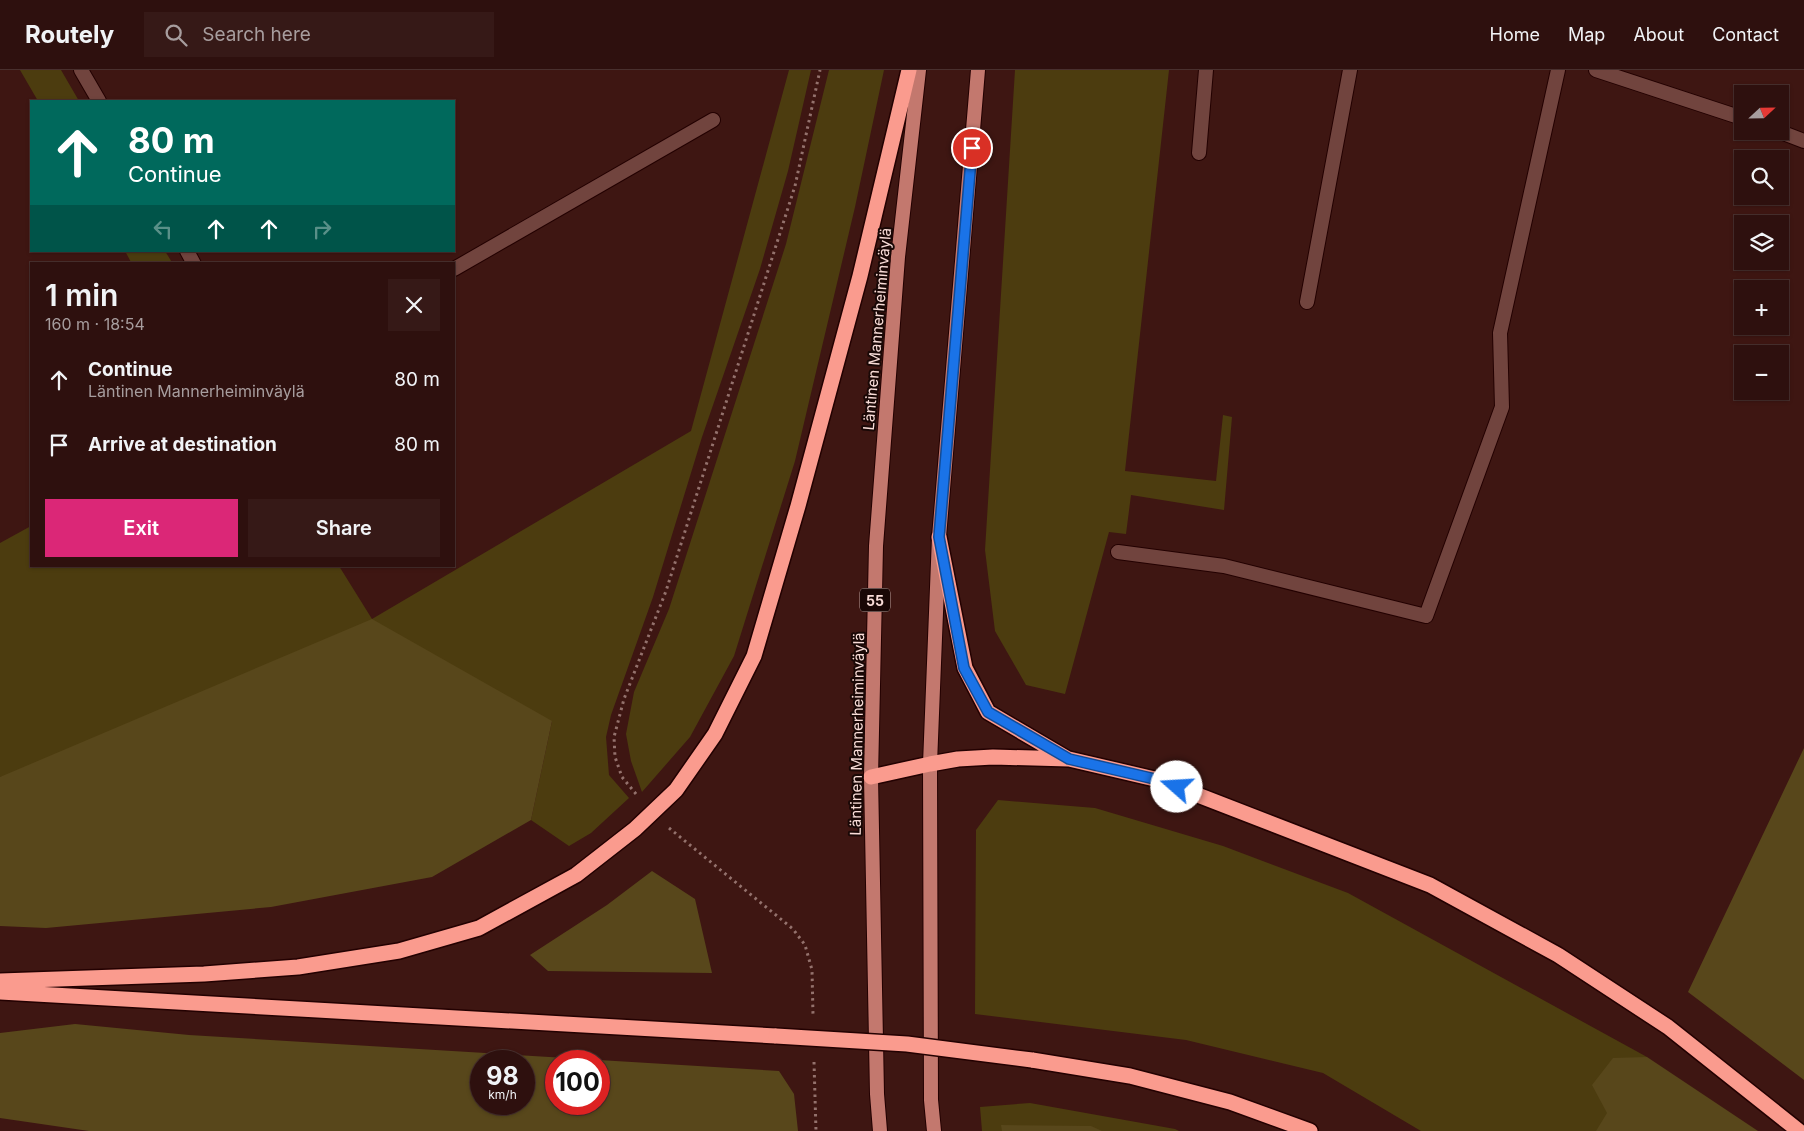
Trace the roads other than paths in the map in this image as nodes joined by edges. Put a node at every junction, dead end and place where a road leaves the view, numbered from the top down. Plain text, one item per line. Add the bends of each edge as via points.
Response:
1 (81, 70) edge
2 (909, 70) edge
3 (919, 70) edge
4 (978, 70) edge
5 (1206, 70) edge
6 (1350, 70) edge
7 (1558, 70) edge
8 (1596, 70) edge
9 (1625, 74) edge
10 (98, 100) edge
11 (1734, 115) edge
12 (713, 120) dead end
13 (1789, 135) edge
14 (1804, 141) edge
15 (1199, 153) dead end
16 (455, 269) edge
17 (1307, 302) dead end
18 (939, 537) junction
19 (1118, 552) dead end
20 (1069, 759) junction
21 (930, 764) junction
22 (871, 777) junction
23 (0, 982) edge
24 (0, 992) edge
25 (880, 1131) edge
26 (934, 1131) edge
27 (1310, 1131) edge
28 (1799, 1131) edge

1 - 10 street
2 - 23 highway via 860,276 754,656 715,734 676,790 635,829 576,875 479,928 400,951 289,968
3 - 22 main road, Läntinen Mannerheiminväylä / 55 via 898,257 876,546
4 - 18 main road
5 - 15 street
6 - 17 street
7 - 19 street via 1500,333 1502,407 1426,616 1224,566
8 - 9 street
9 - 11 street
12 - 16 street
13 - 14 street
18 - 20 highway via 964,668 988,712
18 - 21 main road
20 - 21 highway via 993,757
20 - 28 highway via 1159,780 1430,885 1558,955 1668,1027
21 - 22 highway
21 - 26 main road via 931,1100
22 - 25 main road, Läntinen Mannerheiminväylä / 55
24 - 27 highway, bridge via 906,1044 1130,1076 1230,1102

